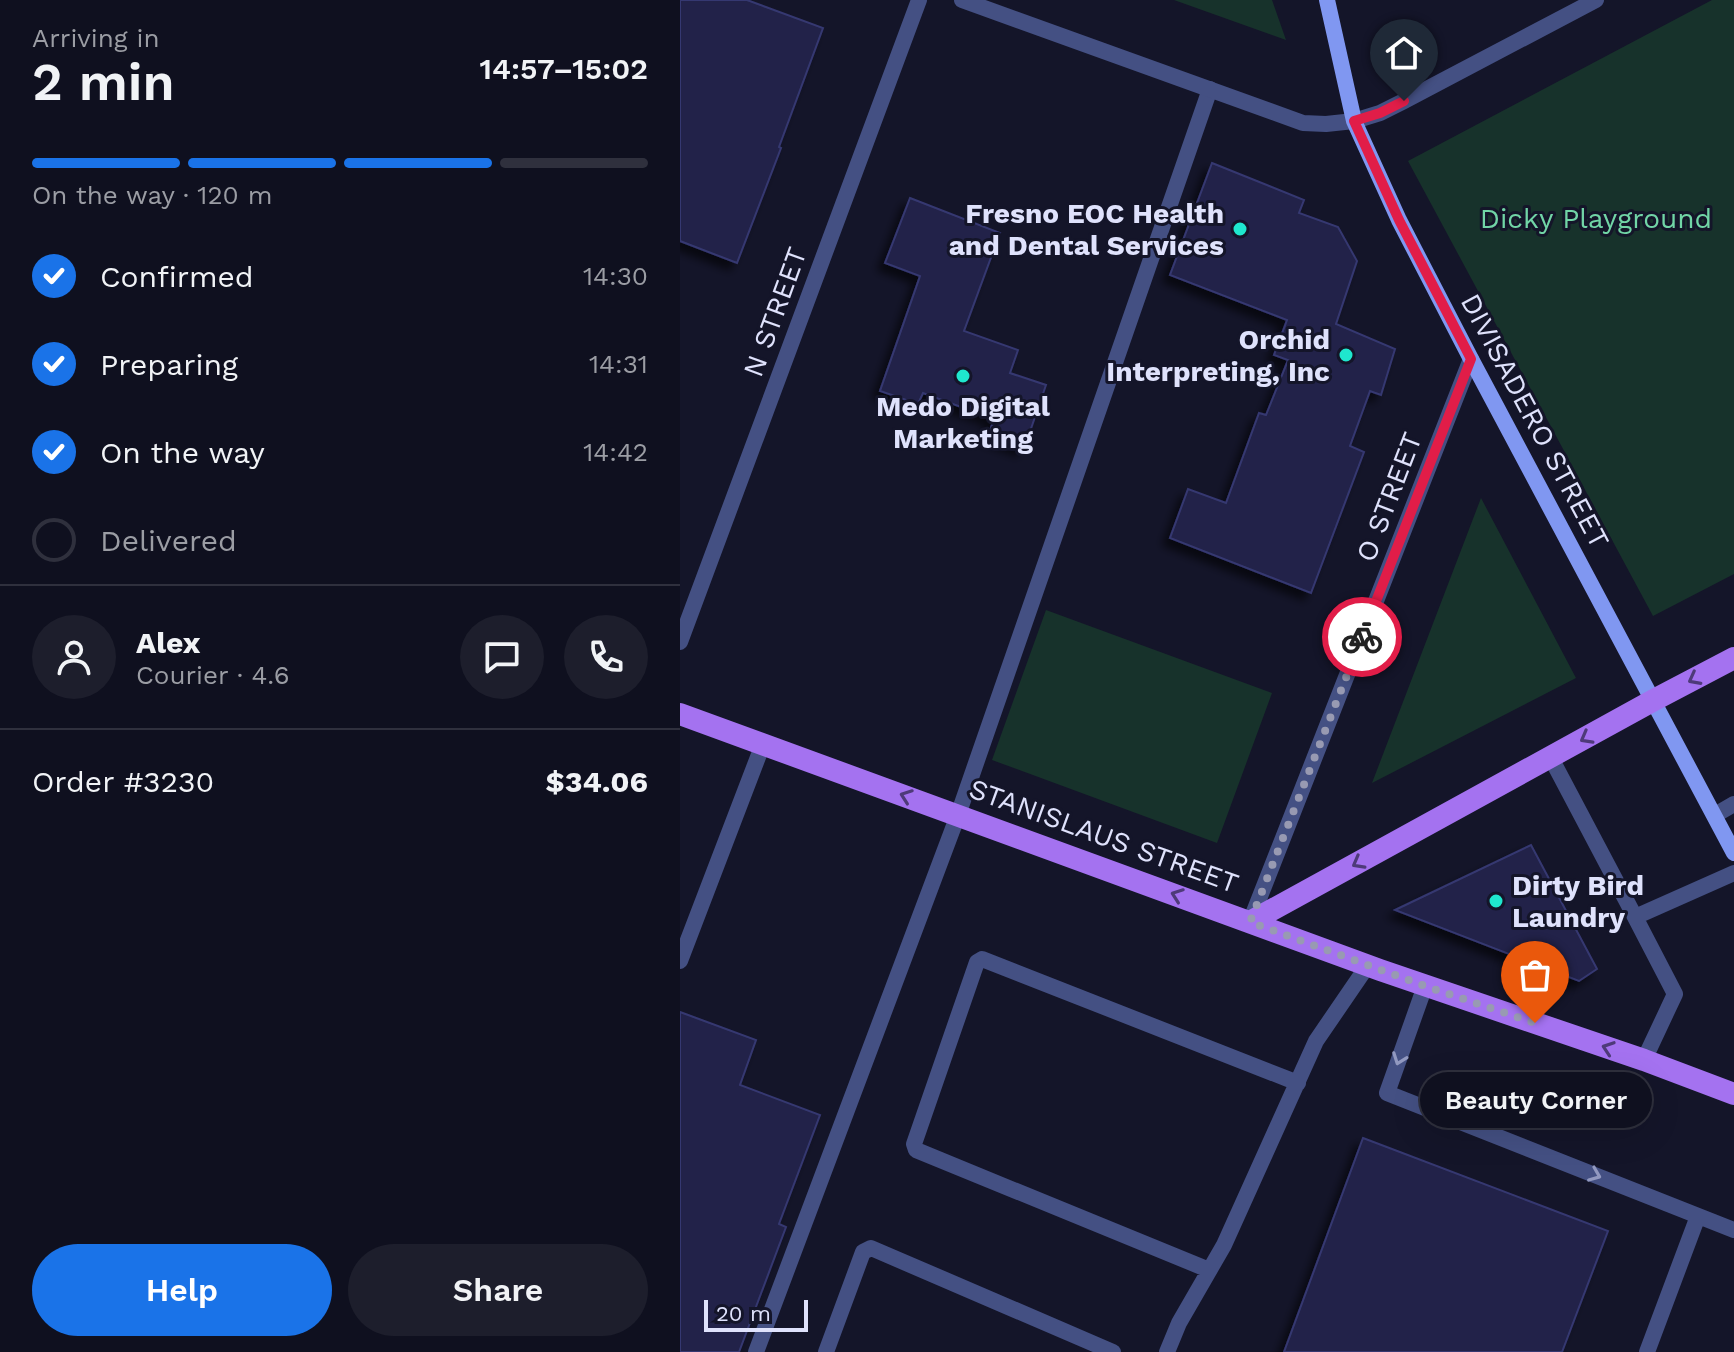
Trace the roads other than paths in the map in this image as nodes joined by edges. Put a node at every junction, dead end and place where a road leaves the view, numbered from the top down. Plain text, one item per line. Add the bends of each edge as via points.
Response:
1 (919, 0) edge
2 (962, 0) edge
3 (1327, 0) edge
4 (1596, 0) edge
5 (1210, 89) junction
6 (1354, 121) junction
7 (1471, 359) junction
8 (680, 642) edge
9 (1734, 658) edge
10 (1654, 700) junction
11 (680, 714) edge
12 (763, 744) junction
13 (1551, 758) junction
14 (1734, 804) edge
15 (958, 815) junction
16 (1715, 815) junction
17 (1734, 853) edge
18 (1734, 873) edge
19 (1635, 917) junction
20 (1250, 922) junction
21 (680, 961) edge
22 (1368, 965) junction
23 (1425, 986) junction
24 (1644, 1060) junction
25 (1298, 1083) junction
26 (1734, 1094) edge
27 (1698, 1216) junction
28 (1734, 1230) edge
29 (1209, 1270) junction
30 (1090, 1348) edge
31 (756, 1352) edge
32 (826, 1352) edge
33 (1113, 1352) edge
34 (1167, 1352) edge
35 (1647, 1352) edge

1 - 8 street, N STREET
2 - 5 street
3 - 6 main road, DIVISADERO STREET
4 - 6 street via 1380,113
5 - 6 street via 1303,123
5 - 15 street
6 - 7 main road, DIVISADERO STREET
7 - 10 main road, DIVISADERO STREET
7 - 20 street, O STREET
9 -> 10 main road
10 -> 13 main road
10 - 16 main road, DIVISADERO STREET
11 - 12 main road, STANISLAUS STREET
15 -> 12 main road, STANISLAUS STREET
12 - 21 street
13 - 19 street
13 -> 20 main road
14 - 16 street
20 -> 15 main road, STANISLAUS STREET
15 - 31 street
16 - 17 main road, DIVISADERO STREET
18 - 19 street
19 - 24 street via 1675,994
20 - 22 main road, STANISLAUS STREET
22 - 23 main road, STANISLAUS STREET
22 - 25 street via 1316,1041
24 -> 23 main road, STANISLAUS STREET
23 -> 27 street via 1387,1093
24 - 26 main road, STANISLAUS STREET
25 - 29 street
25 - 29 street via 982,959 977,962 916,1150
27 - 28 street
27 - 35 street
29 - 34 street
30 - 32 street via 871,1248 863,1252
30 - 33 street

